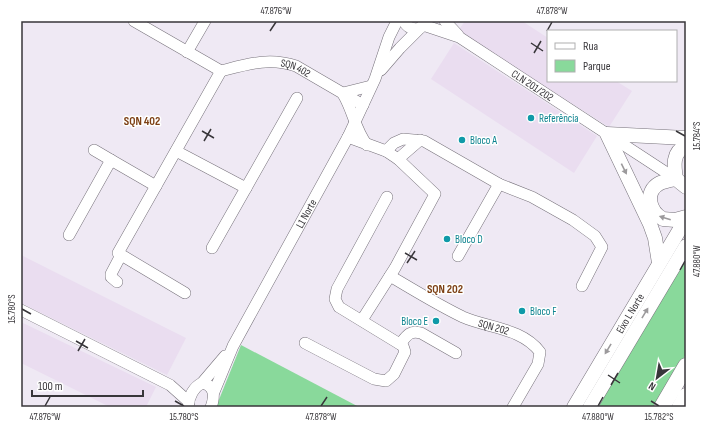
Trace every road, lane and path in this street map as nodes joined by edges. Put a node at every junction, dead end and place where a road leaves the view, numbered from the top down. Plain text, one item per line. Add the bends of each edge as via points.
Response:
1 (134, 21) edge
2 (205, 21) edge
3 (398, 21) edge
4 (404, 21) edge
5 (445, 21) edge
6 (423, 25) edge
7 (459, 37) junction
8 (187, 52) junction
9 (221, 70) junction
10 (373, 82) junction
11 (343, 93) junction
12 (296, 98) dead end
13 (363, 105) junction
14 (356, 121) junction
15 (607, 134) junction
16 (348, 137) junction
17 (686, 138) edge
18 (420, 140) junction
19 (367, 145) junction
20 (686, 146) edge
21 (94, 150) dead end
22 (176, 151) junction
23 (386, 151) junction
24 (339, 154) junction
25 (398, 159) junction
26 (111, 160) junction
27 (681, 183) edge
28 (499, 184) junction
29 (156, 186) junction
30 (246, 188) junction
31 (388, 197) dead end
32 (686, 218) edge
33 (69, 235) dead end
34 (686, 246) edge
35 (212, 248) dead end
36 (121, 255) junction
37 (458, 256) dead end
38 (659, 262) junction
39 (390, 276) junction
40 (117, 282) dead end
41 (582, 286) dead end
42 (185, 293) dead end
43 (21, 310) edge
44 (362, 320) junction
45 (305, 343) dead end
46 (400, 344) junction
47 (233, 346) junction
48 (456, 353) dead end
49 (686, 366) edge
50 (170, 386) junction
51 (198, 386) junction
52 (214, 392) junction
53 (686, 396) edge
54 (188, 406) edge
55 (211, 407) edge
56 (512, 407) edge
57 (574, 407) edge
58 (590, 407) edge
59 (662, 407) edge
60 (680, 407) edge

1 - 8 street
2 - 8 street
3 - 10 street, L1 Norte
4 - 6 street, CLN 201/202 via 413,29
5 - 7 street, CLN 201/202
6 - 7 street, CLN 201/202
6 - 10 street, L1 Norte via 390,59
7 - 15 street, CLN 201/202
8 - 9 street
9 - 11 street, SQN 402 via 255,62 284,62 296,66
9 - 22 street
10 - 11 street
10 - 13 street, L1 Norte
11 - 13 street, SQN 402
11 - 14 street
12 - 30 street
13 - 14 street, L1 Norte
14 - 16 street, L1 Norte
14 - 19 street
15 - 17 main road
15 - 27 street, CLN 201/202
15 -> 38 main road via 650,224 657,244
16 - 19 street
16 - 24 street, L1 Norte
18 - 23 street via 403,139
18 - 25 street
18 - 28 street
19 - 23 street
19 - 24 street
20 - 27 main road via 676,156 674,169
21 - 26 street
22 - 29 street
22 - 30 street
23 - 25 street
24 - 47 street, L1 Norte
25 - 39 street via 435,194
26 - 29 street
26 - 33 street
32 -> 27 main road via 663,219 652,208 651,194 656,186 661,183
28 - 37 street
28 - 41 street via 532,196 595,236 602,247 601,252
29 - 36 street via 118,253
30 - 35 street
31 - 44 street via 360,243 334,299 339,307
32 - 38 main road, Eixo L Norte
58 -> 34 main road, Eixo L Norte
36 - 40 street via 111,274
36 - 42 street
38 -> 57 main road, Eixo L Norte
39 - 44 street
39 - 56 street, SQN 202 via 450,311 470,320 512,332 536,346 540,352 538,364
43 - 50 street
44 - 46 street
45 - 46 street via 374,379 386,381 394,374 405,352
46 - 48 street via 406,335 415,331
47 - 51 street, L1 Norte
47 - 52 street, L1 Norte
49 - 59 highway
50 - 51 street
50 - 54 street
51 - 52 street via 211,387
51 - 54 street, L1 Norte
52 - 55 street, L1 Norte
53 - 60 highway

